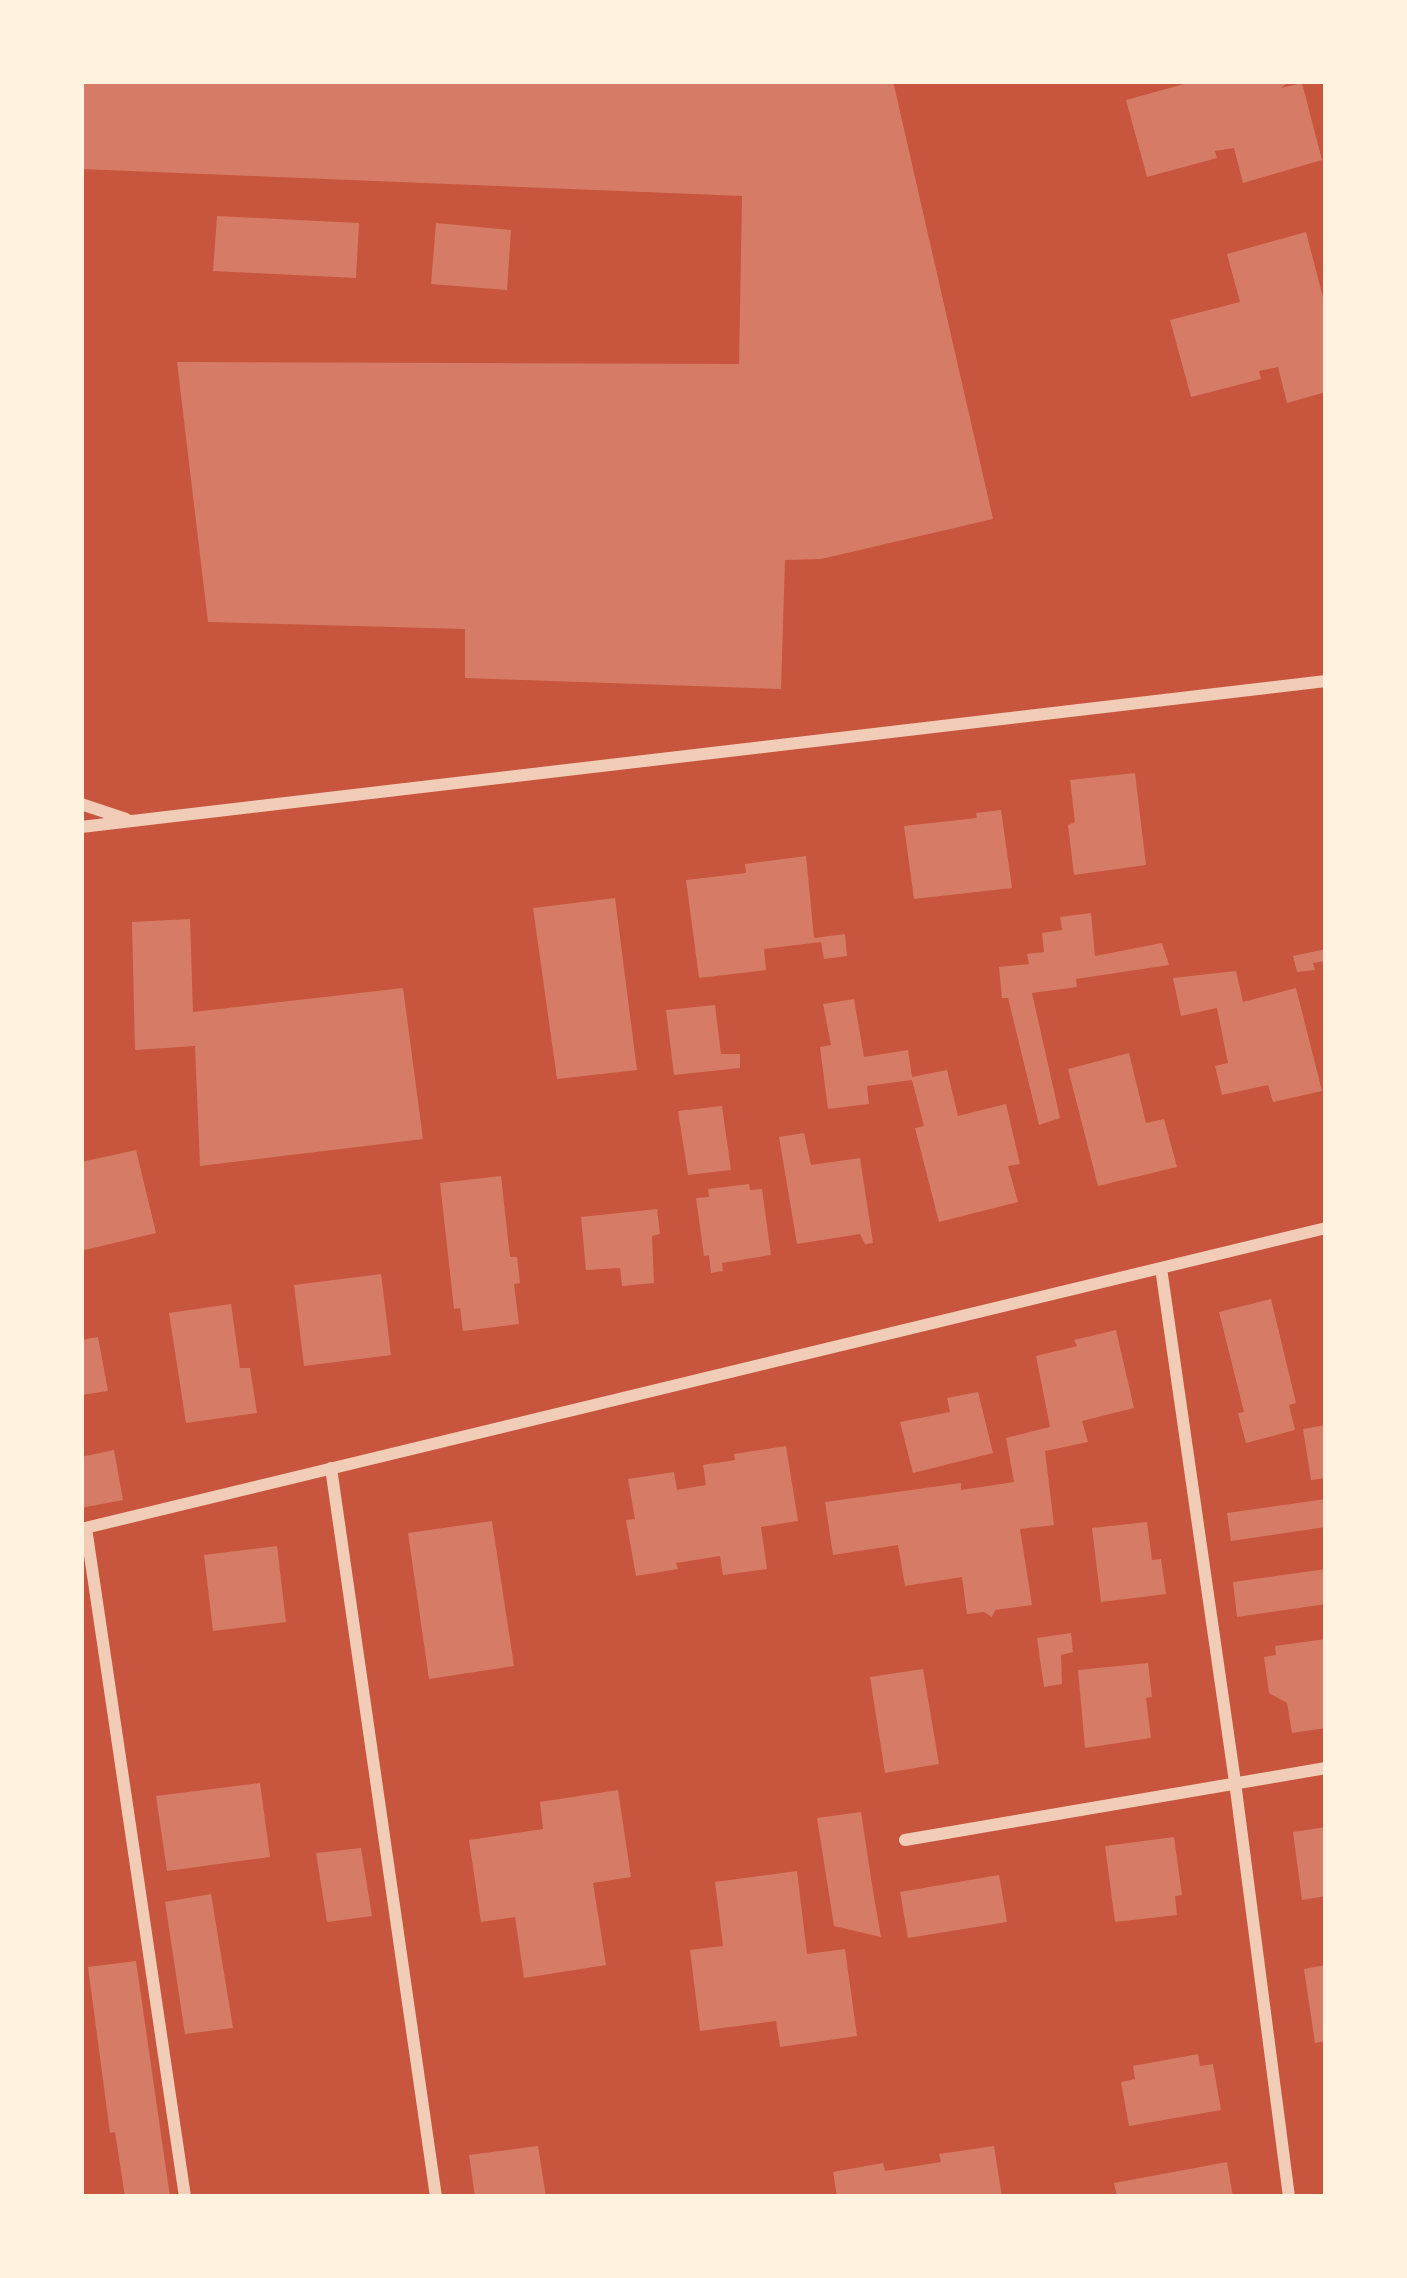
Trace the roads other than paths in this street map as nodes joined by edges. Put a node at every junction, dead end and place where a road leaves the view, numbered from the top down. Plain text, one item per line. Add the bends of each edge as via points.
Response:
1 (1326, 682) edge
2 (81, 805) edge
3 (139, 822) junction
4 (81, 827) edge
5 (1326, 1228) edge
6 (1161, 1268) junction
7 (331, 1468) junction
8 (84, 1529) edge
9 (1326, 1768) edge
10 (1235, 1782) junction
11 (905, 1840) dead end
12 (185, 2197) edge
13 (436, 2197) edge
14 (1289, 2197) edge

1 - 3 street
2 - 3 street
3 - 4 street
5 - 6 street
6 - 7 street
6 - 10 street
7 - 8 street
7 - 13 street
8 - 12 street
9 - 10 street
10 - 11 street
10 - 14 street

